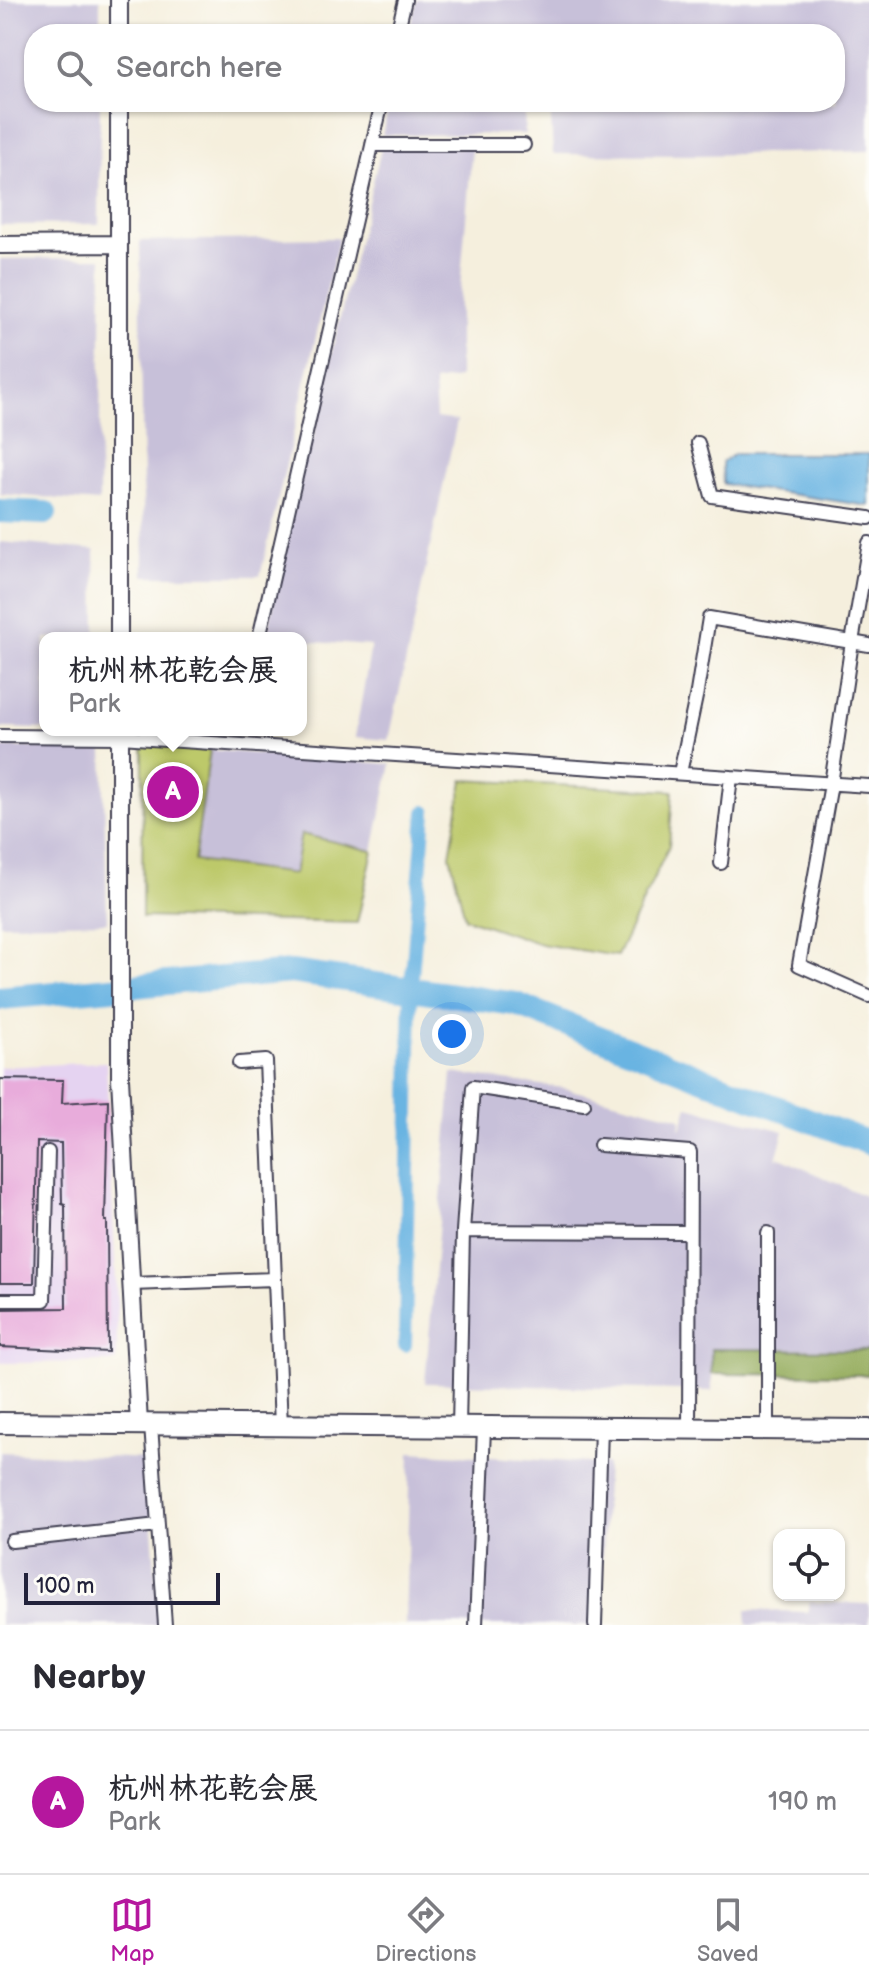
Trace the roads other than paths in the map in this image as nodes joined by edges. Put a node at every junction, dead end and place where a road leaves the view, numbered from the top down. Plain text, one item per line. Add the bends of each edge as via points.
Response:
1 (119, 0) edge
2 (405, 0) edge
3 (119, 24) edge
4 (399, 24) edge
5 (119, 112) edge
6 (380, 112) edge
7 (372, 145) junction
8 (524, 145) dead end
9 (119, 244) junction
10 (0, 245) edge
11 (698, 443) dead end
12 (869, 518) edge
13 (869, 543) edge
14 (119, 632) edge
15 (260, 632) edge
16 (852, 642) junction
17 (869, 645) edge
18 (39, 735) edge
19 (0, 736) edge
20 (120, 736) edge
21 (143, 736) edge
22 (236, 736) edge
23 (234, 744) junction
24 (680, 773) junction
25 (731, 777) junction
26 (831, 784) junction
27 (869, 786) edge
28 (721, 863) dead end
29 (869, 996) edge
30 (239, 1063) dead end
31 (584, 1104) dead end
32 (600, 1145) dead end
33 (48, 1152) dead end
34 (463, 1231) junction
35 (689, 1232) junction
36 (768, 1233) dead end
37 (275, 1279) junction
38 (131, 1284) junction
39 (0, 1300) edge
40 (0, 1423) edge
41 (145, 1424) junction
42 (281, 1426) junction
43 (459, 1428) junction
44 (484, 1428) junction
45 (601, 1428) junction
46 (689, 1429) junction
47 (768, 1429) junction
48 (869, 1430) edge
49 (158, 1525) junction
50 (12, 1541) dead end
51 (165, 1625) edge
52 (476, 1625) edge
53 (595, 1625) edge

1 - 3 street
2 - 4 street
5 - 9 street
6 - 7 street
7 - 8 street
7 - 15 street
9 - 10 street
9 - 14 street
11 - 12 street via 712,496
13 - 16 street
16 - 17 street
16 - 24 street via 709,618
16 - 26 street
18 - 19 street
20 - 38 street via 120,1078
21 - 23 street
22 - 23 street
23 - 24 street
24 - 25 street
25 - 26 street
25 - 28 street
26 - 27 street
26 - 29 street via 799,965
30 - 37 street via 266,1061
31 - 34 street via 473,1087
32 - 35 street via 690,1152
33 - 39 street via 44,1300
34 - 35 street
34 - 43 street
35 - 46 street
36 - 47 street
37 - 38 street
37 - 42 street
38 - 41 street
40 - 41 main road
41 - 42 main road
41 - 49 street
42 - 43 main road
43 - 44 main road
44 - 45 main road
44 - 52 street
45 - 46 main road
45 - 53 street
46 - 47 main road
47 - 48 main road
49 - 50 street
49 - 51 street

